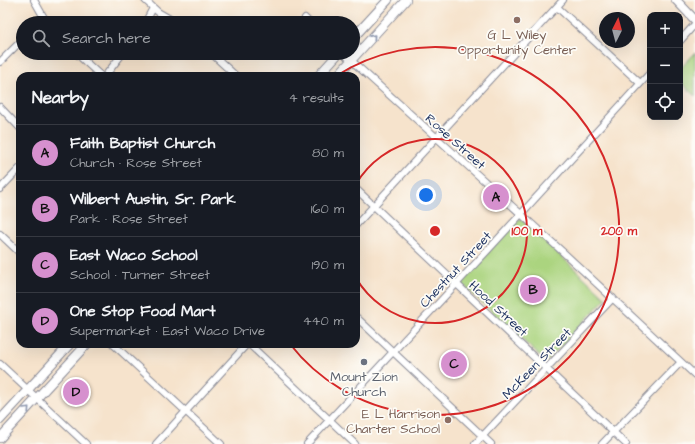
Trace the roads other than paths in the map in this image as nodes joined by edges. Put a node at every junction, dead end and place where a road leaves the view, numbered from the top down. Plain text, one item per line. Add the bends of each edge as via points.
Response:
1 (34, 0) edge
2 (145, 0) edge
3 (388, 0) edge
4 (406, 0) edge
5 (563, 0) edge
6 (676, 0) edge
7 (557, 7) junction
8 (153, 8) junction
9 (42, 16) edge
10 (149, 16) edge
11 (166, 16) edge
12 (695, 20) edge
13 (695, 24) edge
14 (360, 30) edge
15 (683, 38) edge
16 (16, 46) edge
17 (360, 51) edge
18 (84, 60) edge
19 (118, 60) edge
20 (219, 60) edge
21 (333, 60) edge
22 (351, 61) joint
23 (0, 62) edge
24 (97, 72) edge
25 (108, 72) edge
26 (232, 72) edge
27 (322, 72) edge
28 (341, 72) edge
29 (647, 76) edge
30 (640, 83) junction
31 (0, 107) edge
32 (16, 124) edge
33 (436, 138) junction
34 (16, 172) edge
35 (0, 189) edge
36 (360, 193) edge
37 (374, 206) junction
38 (521, 214) junction
39 (360, 221) edge
40 (0, 234) edge
41 (16, 249) edge
42 (456, 284) junction
43 (613, 298) junction
44 (360, 321) edge
45 (66, 348) edge
46 (83, 348) edge
47 (117, 348) edge
48 (244, 348) edge
49 (252, 348) edge
50 (393, 352) junction
51 (681, 362) junction
52 (0, 364) edge
53 (546, 368) junction
54 (695, 375) edge
55 (28, 391) junction
56 (37, 398) junction
57 (185, 411) junction
58 (0, 420) edge
59 (330, 420) junction
60 (613, 432) junction
61 (482, 436) junction
62 (0, 438) edge
63 (86, 444) edge
64 (156, 444) edge
65 (220, 444) edge
66 (308, 444) edge
67 (356, 444) edge
68 (475, 444) edge
69 (490, 444) edge
70 (602, 444) edge
71 (626, 444) edge

1 - 9 street
2 - 8 street
3 - 14 main road
17 -> 4 main road
5 - 7 street
6 - 12 main road
7 - 30 street
7 - 33 street
8 - 10 street
8 - 11 street
13 - 15 street
16 - 23 street
18 - 24 street
19 - 25 street
20 - 26 street
21 - 27 main road
22 - 28 main road
22 - 33 street, Rose Street
29 - 30 street, Chestnut Street
30 - 38 street, Chestnut Street
31 - 32 street
33 - 37 street
33 - 38 street, Rose Street
34 - 35 street
36 - 37 street, Hood Street
37 - 39 street
37 - 42 street, Hood Street
38 - 42 street, Chestnut Street
38 - 43 street, Rose Street
40 - 41 street
42 - 50 street, Chestnut Street
42 - 53 street, Hood Street
43 - 51 street, Rose Street
43 - 53 street, McKeen Street
44 - 50 street
45 - 55 main road
46 - 56 main road
47 - 57 street
48 - 57 street
49 - 59 street
50 - 59 street, Chestnut Street
50 - 61 street
51 - 54 street, Rose Street
51 - 60 street
52 - 55 street
53 - 60 street, Hood Street
53 - 61 street, McKeen Street
55 - 56 street
55 - 58 main road
62 -> 56 main road
56 - 63 street
57 - 64 street
57 - 65 street
59 - 66 street, Chestnut Street
59 - 67 street
60 - 70 street
60 - 71 street, Hood Street
61 - 68 street, McKeen Street
61 - 69 street

